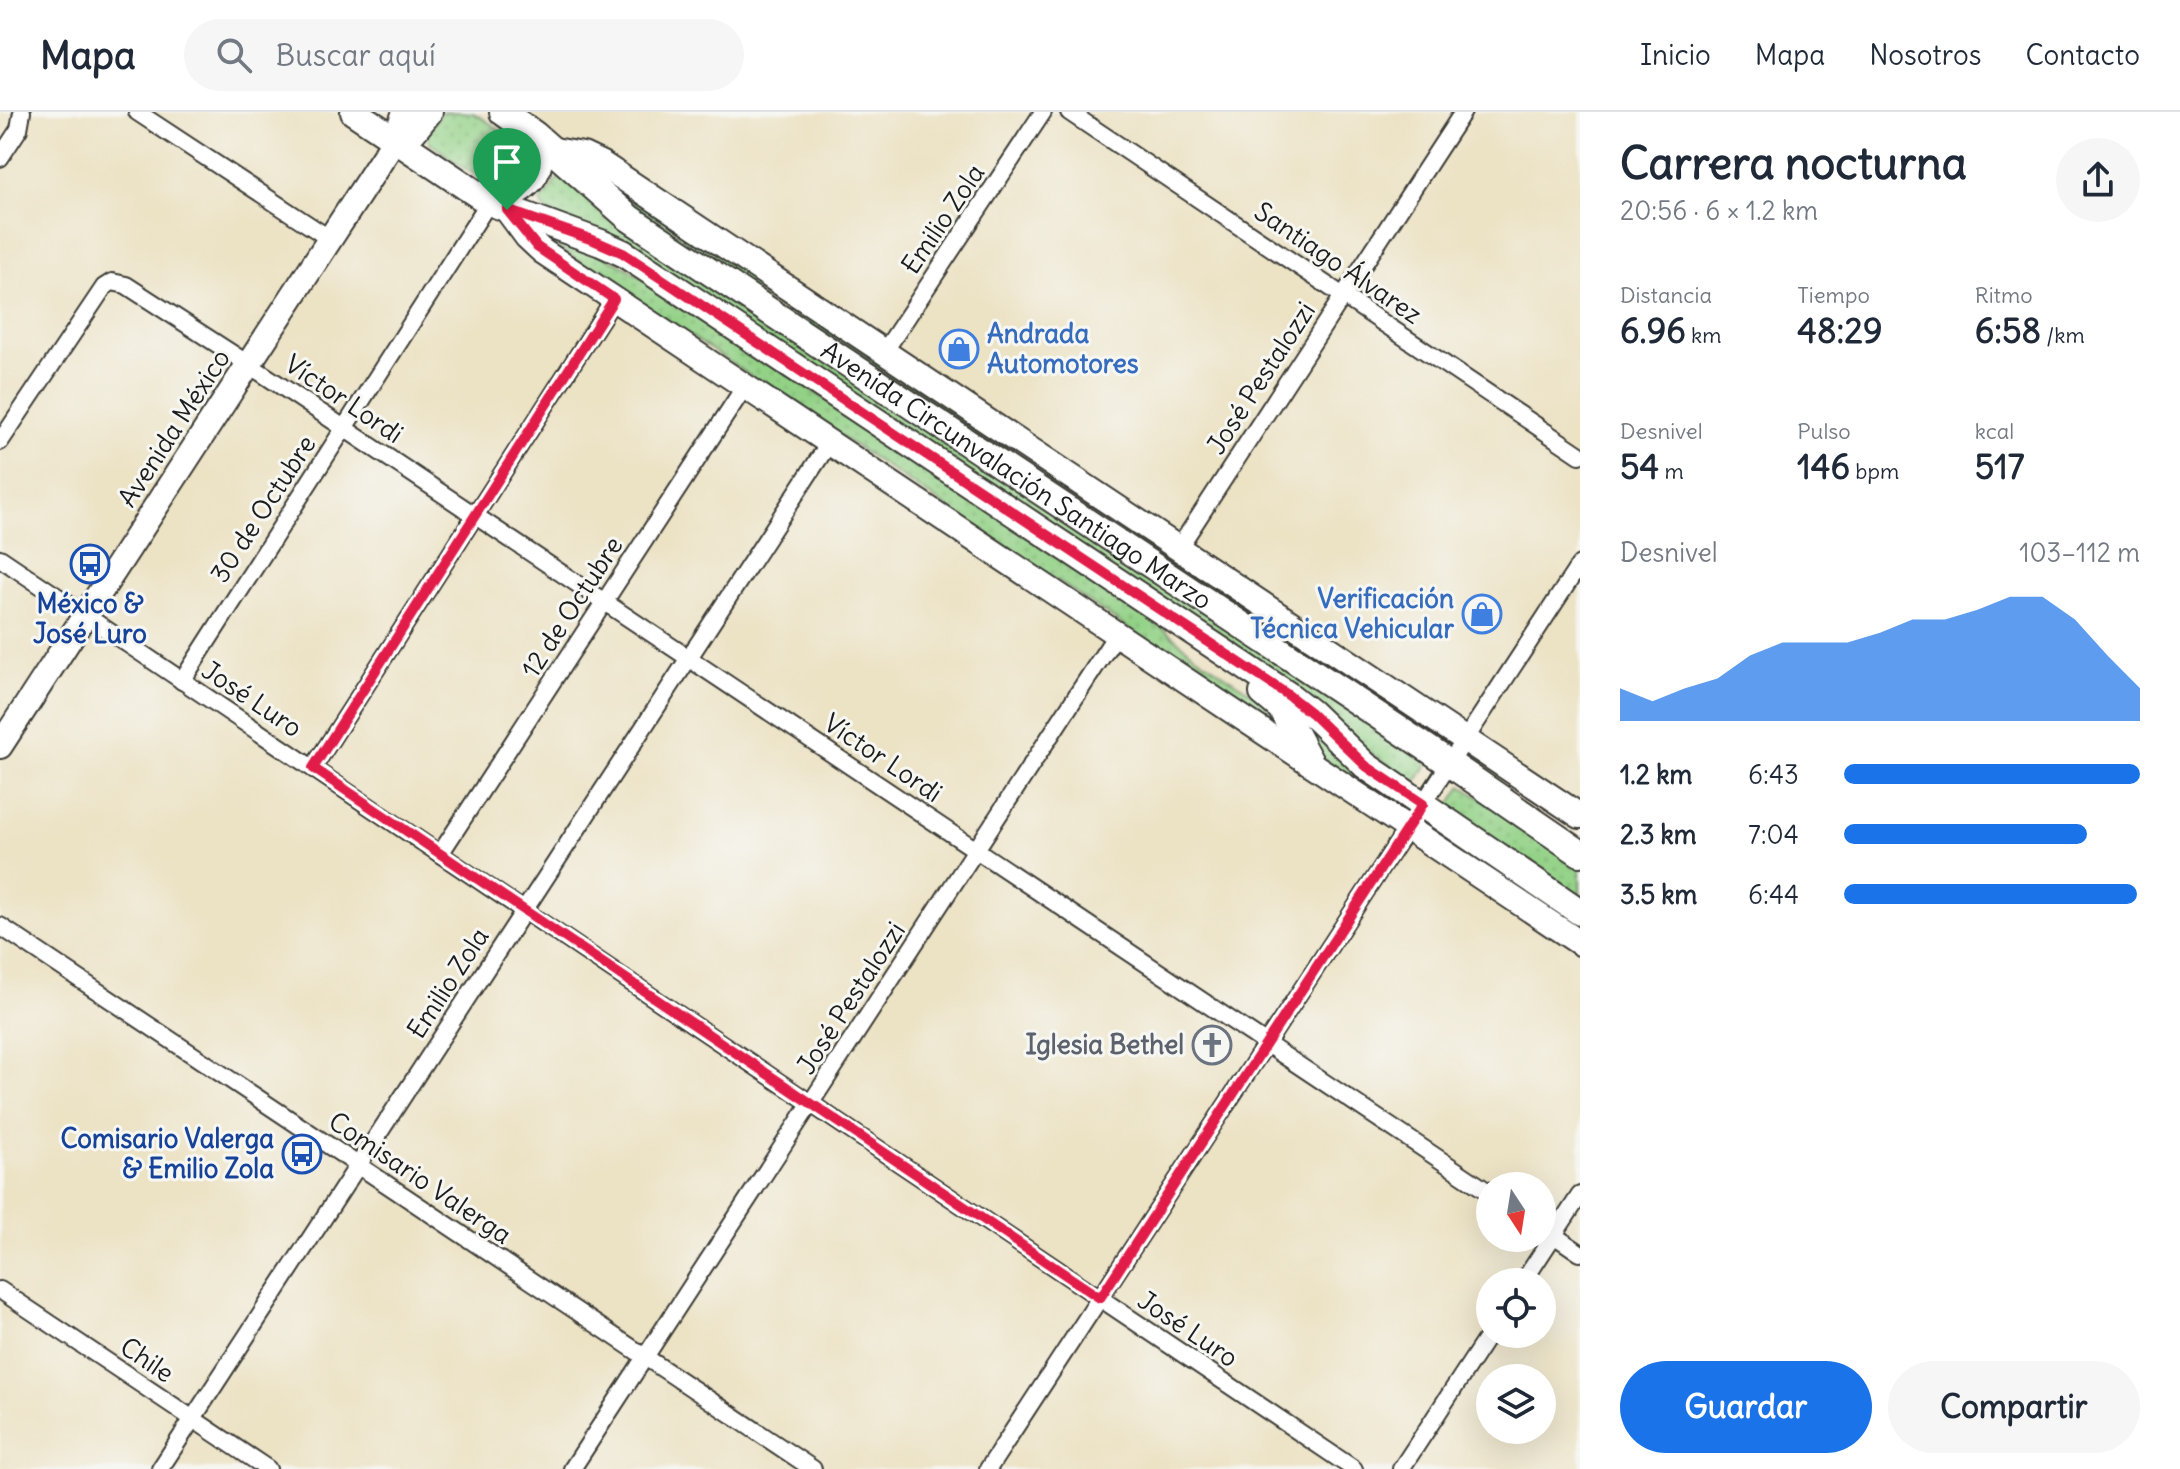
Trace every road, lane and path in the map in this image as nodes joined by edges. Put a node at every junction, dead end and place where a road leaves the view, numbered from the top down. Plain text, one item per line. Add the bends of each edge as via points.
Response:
1 (22, 112) edge
2 (137, 112) edge
3 (354, 112) edge
4 (405, 112) edge
5 (430, 112) edge
6 (1043, 112) edge
7 (1069, 112) edge
8 (1463, 112) edge
9 (511, 117) edge
10 (395, 139) junction
11 (549, 149) junction
12 (0, 158) edge
13 (498, 206) junction
14 (330, 239) junction
15 (1343, 296) junction
16 (614, 299) junction
17 (884, 352) junction
18 (248, 364) junction
19 (745, 386) junction
20 (344, 428) junction
21 (0, 442) edge
22 (829, 443) junction
23 (1580, 455) edge
24 (475, 515) junction
25 (1178, 549) junction
26 (0, 558) edge
27 (1580, 564) edge
28 (1134, 593) junction
29 (604, 602) junction
30 (85, 615) junction
31 (1116, 635) junction
32 (689, 658) junction
33 (182, 681) junction
34 (1466, 739) junction
35 (0, 746) edge
36 (1310, 762) junction
37 (1450, 763) junction
38 (313, 768) junction
39 (1415, 815) junction
40 (1580, 816) edge
41 (976, 850) junction
42 (1580, 853) edge
43 (440, 854) junction
44 (524, 911) junction
45 (1580, 912) edge
46 (0, 926) edge
47 (1580, 943) edge
48 (1266, 1043) junction
49 (811, 1104) junction
50 (358, 1165) junction
51 (1476, 1184) edge
52 (1580, 1195) edge
53 (1556, 1222) edge
54 (1556, 1236) edge
55 (1580, 1253) edge
56 (0, 1290) edge
57 (1100, 1298) junction
58 (1480, 1348) edge
59 (645, 1357) junction
60 (193, 1419) junction
61 (160, 1469) edge
62 (268, 1469) edge
63 (572, 1469) edge
64 (813, 1469) edge
65 (988, 1469) edge
66 (1354, 1469) edge
67 (1401, 1469) edge

1 - 12 street via 19,129
2 - 14 street
3 - 10 main road, Avenida Circunvalación Santiago Marzo
4 - 10 street, Avenida México
5 - 10 street, Avenida México via 414,132
6 - 17 street, Emilio Zola
7 - 15 street, Santiago Álvarez
8 - 15 street, José Pestalozzi
9 - 11 main road, Avenida Circunvalación Santiago Marzo
9 - 13 main road via 530,133 538,160 520,191
10 - 13 main road, Avenida Circunvalación Santiago Marzo
10 - 14 street, Avenida México
11 - 17 street via 602,164
11 - 37 main road, Avenida Circunvalación Santiago Marzo via 629,218
13 - 16 street via 537,247
13 - 20 street, 30 de Octubre
13 - 28 main road, Avenida Circunvalación Santiago Marzo via 623,253
14 - 18 street, Avenida México
15 - 23 street, Santiago Álvarez
15 - 25 street, José Pestalozzi
16 - 19 street
16 - 24 street
17 - 25 street
18 - 20 street, Víctor Lordi
18 - 21 street, Víctor Lordi via 126,285 112,282 101,290
18 - 30 street, Avenida México
19 - 22 street
19 - 29 street, 12 de Octubre
20 - 24 street, Víctor Lordi
20 - 33 street, 30 de Octubre
22 - 31 street
22 - 32 street, Emilio Zola
24 - 29 street, Víctor Lordi
24 - 38 street
25 - 34 street
26 - 30 street, José Luro
27 - 34 street
28 - 36 main road via 1195,646 1281,708
28 - 39 main road, Avenida Circunvalación Santiago Marzo via 1296,701
29 - 32 street, Víctor Lordi
29 - 43 street, 12 de Octubre
30 - 33 street, José Luro
30 - 35 street, Avenida México
31 - 36 street
31 - 41 street, José Pestalozzi
32 - 41 street, Víctor Lordi
32 - 44 street, Emilio Zola
33 - 38 street, José Luro
34 - 37 street
34 - 40 street
36 - 39 street
37 - 39 street
37 - 42 main road, Avenida Circunvalación Santiago Marzo
38 - 43 street, José Luro
39 - 45 main road, Avenida Circunvalación Santiago Marzo
39 - 47 street
39 - 48 street
41 - 48 street, Víctor Lordi
41 - 49 street, José Pestalozzi
43 - 44 street, José Luro
44 - 49 street, José Luro
44 - 50 street, Emilio Zola
46 - 50 street, Comisario Valerga
48 - 51 street, Víctor Lordi
48 - 57 street
49 - 57 street, José Luro
49 - 59 street, José Pestalozzi
50 - 59 street, Comisario Valerga
50 - 60 street, Emilio Zola
52 - 53 street
54 - 55 street
56 - 60 street, Chile
57 - 65 street
57 - 66 street, José Luro
58 - 67 street
59 - 63 street, José Pestalozzi
59 - 64 street, Comisario Valerga
60 - 61 street, Emilio Zola
60 - 62 street, Chile

